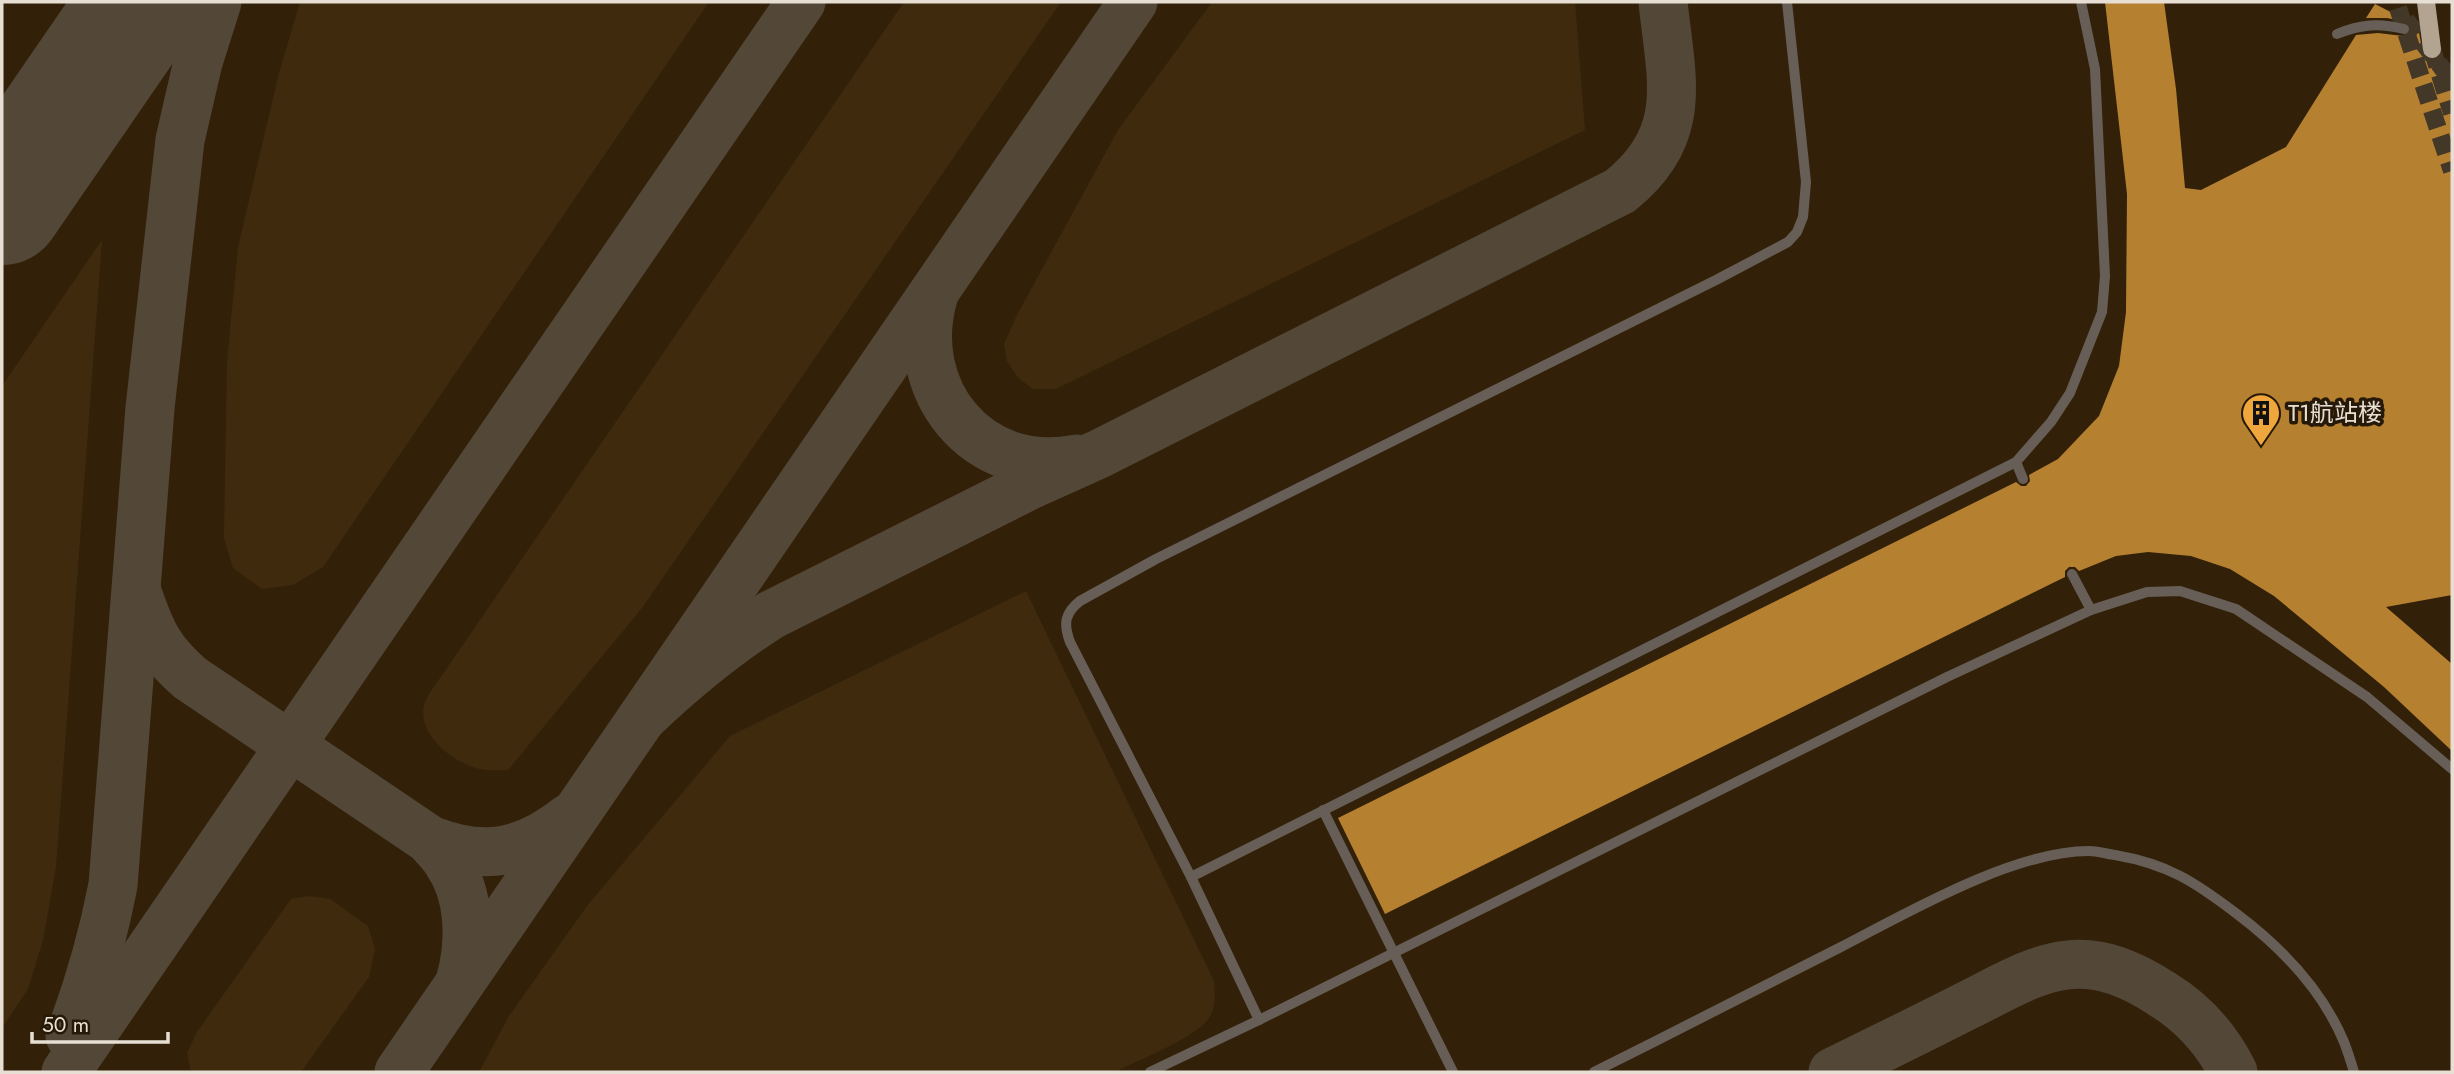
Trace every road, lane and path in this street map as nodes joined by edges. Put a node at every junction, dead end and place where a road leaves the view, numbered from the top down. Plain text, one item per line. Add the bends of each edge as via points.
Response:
1 (1787, 2) edge
2 (2081, 2) edge
3 (2426, 2) edge
4 (2404, 29) tunnel mouth
5 (2337, 34) dead end
6 (2432, 49) tunnel mouth
7 (2016, 461) junction
8 (2023, 479) dead end
9 (2071, 574) dead end
10 (2091, 610) junction
11 (2452, 769) edge
12 (1323, 810) junction
13 (1191, 877) junction
14 (1393, 953) junction
15 (1259, 1020) junction
16 (1150, 1072) edge
17 (1453, 1072) edge
18 (1594, 1072) edge
19 (2354, 1072) edge

1 - 13 lane via 1806,182 1803,217 1788,242 1157,559 1070,609 1066,630 1070,642
2 - 7 lane via 2095,69 2105,276 2102,313 2070,393
3 - 6 main road
4 - 5 lane via 2365,24
7 - 8 lane
7 - 12 lane
9 - 10 lane
10 - 11 lane via 2147,592 2180,591 2236,609 2367,697
10 - 14 lane
12 - 13 lane
12 - 14 lane
13 - 15 lane
14 - 15 lane
14 - 17 lane
15 - 16 lane
18 - 19 lane via 1923,905 2037,858 2091,851 2148,862 2179,874 2258,931 2317,993 2344,1042

